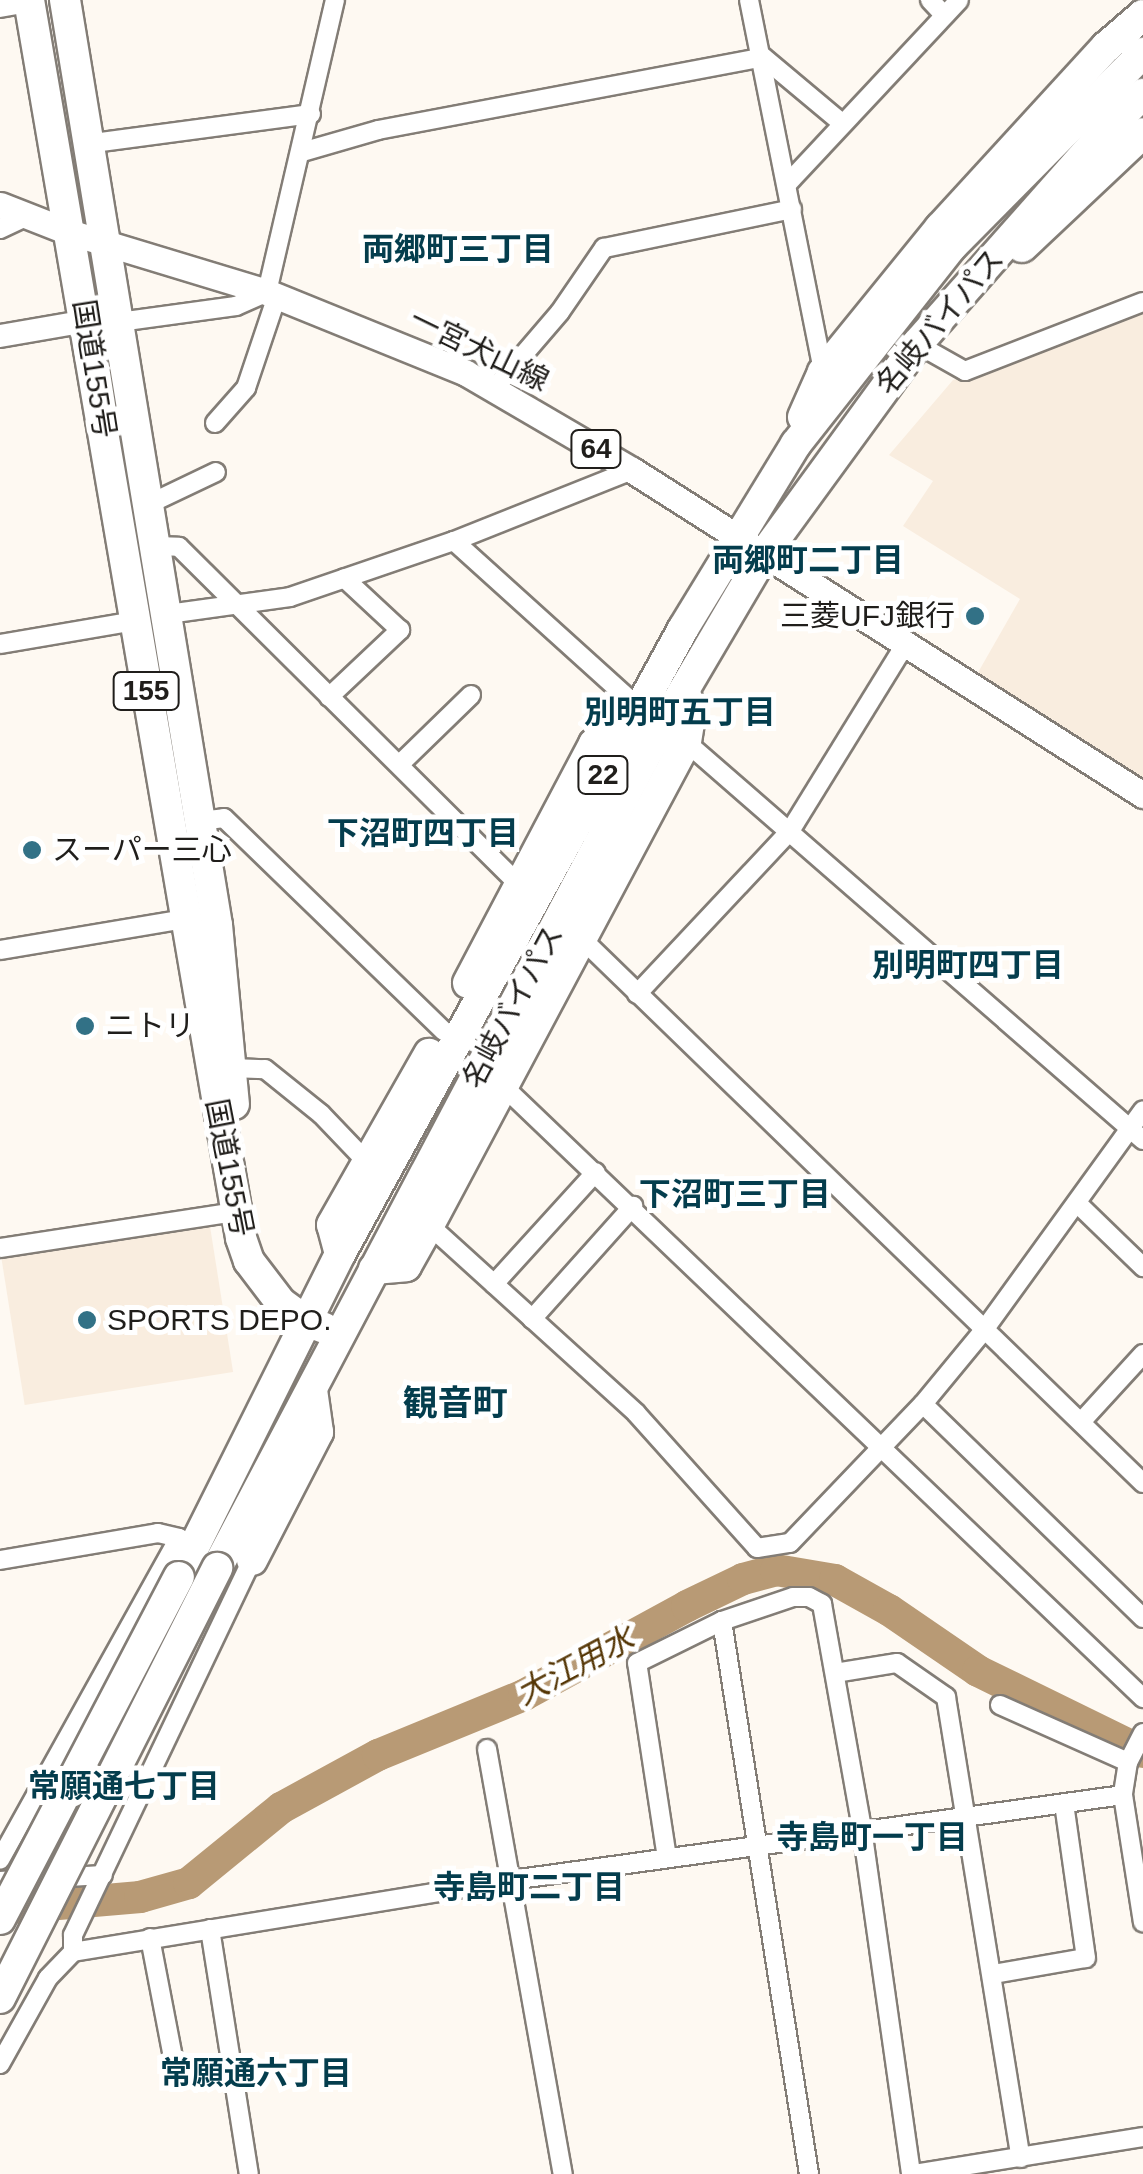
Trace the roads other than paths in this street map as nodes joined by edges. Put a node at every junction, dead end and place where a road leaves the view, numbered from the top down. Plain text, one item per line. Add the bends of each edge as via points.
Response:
1 (66, 0) edge
2 (335, 0) edge
3 (750, 0) edge
4 (930, 0) edge
5 (959, 0) edge
6 (1129, 0) edge
7 (19, 3) edge
8 (1143, 14) edge
9 (944, 15) junction
10 (1106, 47) junction
11 (1143, 52) edge
12 (763, 57) junction
13 (1143, 94) edge
14 (1098, 96) junction
15 (312, 114) junction
16 (842, 123) junction
17 (1143, 132) edge
18 (86, 144) junction
19 (302, 152) junction
20 (788, 183) junction
21 (0, 205) edge
22 (792, 209) junction
23 (28, 216) junction
24 (0, 228) edge
25 (70, 232) junction
26 (107, 244) junction
27 (980, 271) junction
28 (272, 294) junction
29 (1143, 302) edge
30 (87, 321) junction
31 (119, 322) junction
32 (0, 336) edge
33 (917, 344) junction
34 (823, 372) junction
35 (494, 389) junction
36 (215, 423) dead end
37 (796, 444) junction
38 (632, 470) junction
39 (216, 472) dead end
40 (149, 504) junction
41 (738, 537) junction
42 (454, 541) junction
43 (156, 546) junction
44 (764, 554) junction
45 (344, 578) junction
46 (240, 606) junction
47 (168, 614) junction
48 (134, 621) junction
49 (0, 644) edge
50 (906, 644) junction
51 (684, 690) junction
52 (470, 695) dead end
53 (329, 698) junction
54 (634, 719) junction
55 (686, 742) junction
56 (400, 764) junction
57 (1143, 795) edge
58 (200, 821) junction
59 (790, 831) junction
60 (518, 884) junction
61 (185, 919) junction
62 (581, 938) junction
63 (0, 950) edge
64 (637, 994) junction
65 (444, 1031) junction
66 (232, 1068) junction
67 (502, 1086) junction
68 (1143, 1110) edge
69 (1136, 1135) edge
70 (366, 1160) junction
71 (596, 1172) junction
72 (1078, 1204) junction
73 (634, 1206) junction
74 (235, 1212) junction
75 (429, 1225) junction
76 (0, 1248) edge
77 (340, 1254) junction
78 (1143, 1267) edge
79 (374, 1269) junction
80 (494, 1284) junction
81 (308, 1316) junction
82 (532, 1319) junction
83 (984, 1330) junction
84 (342, 1334) junction
85 (1143, 1354) edge
86 (312, 1390) junction
87 (923, 1404) junction
88 (1081, 1422) junction
89 (880, 1445) junction
90 (1140, 1473) edge
91 (207, 1519) junction
92 (179, 1538) junction
93 (0, 1560) edge
94 (252, 1560) joint
95 (1143, 1618) edge
96 (722, 1621) junction
97 (836, 1673) junction
98 (1143, 1698) edge
99 (1000, 1705) dead end
100 (1142, 1736) edge
101 (487, 1749) dead end
102 (1130, 1760) junction
103 (1130, 1789) edge
104 (1064, 1804) junction
105 (968, 1817) junction
106 (862, 1828) junction
107 (760, 1844) junction
108 (668, 1858) junction
109 (0, 1859) edge
110 (512, 1880) junction
111 (0, 1881) edge
112 (100, 1881) junction
113 (0, 1919) edge
114 (1143, 1922) edge
115 (210, 1929) junction
116 (150, 1938) junction
117 (74, 1952) junction
118 (993, 1974) junction
119 (0, 1978) edge
120 (48, 1978) junction
121 (0, 1998) edge
122 (0, 2064) edge
123 (177, 2078) dead end
124 (1143, 2137) edge
125 (1021, 2158) junction
126 (249, 2174) edge
127 (563, 2174) edge
128 (809, 2174) edge
129 (912, 2174) edge

1 - 18 highway, 国道155号 / 155
2 - 15 street
3 - 12 street
4 - 9 street
5 - 9 street
6 - 8 street
7 - 25 highway, 国道155号 / 155
8 - 10 highway, 22
9 - 16 street
10 - 14 highway
10 - 34 highway, 22 via 940,228
11 - 14 highway, 名岐バイパス / 22
12 - 16 street
12 - 19 street via 378,130
12 - 20 street
13 - 27 highway, 名岐バイパス / 22
14 - 37 highway, 名岐バイパス / 22 via 952,246
15 - 18 street
15 - 19 street
16 - 20 street
17 - 27 highway, 22 via 1033,240
18 - 26 highway, 国道155号 / 155
19 - 28 street
20 - 22 street
21 - 23 main road, 一宮犬山線 / 64
22 - 34 street
22 - 35 street via 604,248
23 - 24 street
23 - 25 main road, 一宮犬山線 / 64
25 - 26 main road, 一宮犬山線 / 64
25 - 30 highway, 国道155号 / 155
26 - 28 main road, 一宮犬山線 / 64
26 - 31 highway, 国道155号 / 155
27 - 33 highway, 名岐バイパス / 22
28 - 31 street via 236,306
28 - 35 main road, 一宮犬山線 / 64
28 - 36 street via 246,388
29 - 33 street via 966,370
30 - 32 street
30 - 48 highway, 国道155号 / 155
31 - 40 highway, 国道155号 / 155
33 - 44 highway, 名岐バイパス / 22
34 - 37 highway, 22
35 - 38 main road, 一宮犬山線 / 64
37 - 41 highway, 名岐バイパス / 22
38 - 41 main road, 一宮犬山線 / 64
38 - 42 street
39 - 40 street
40 - 43 highway, 国道155号 / 155
41 - 44 main road, 一宮犬山線 / 64
41 - 54 highway, 名岐バイパス / 22
42 - 45 street
42 - 54 street
43 - 46 street via 179,547
43 - 47 highway, 国道155号 / 155
44 - 50 main road, 一宮犬山線 / 64
44 - 51 highway, 名岐バイパス / 22
45 - 46 street
45 - 53 street via 400,630
46 - 47 street
46 - 53 street
47 - 58 highway, 国道155号 / 155
48 - 49 street
48 - 61 highway, 国道155号 / 155
50 - 57 main road, 一宮犬山線 / 64
50 - 59 street
51 - 55 highway, 22 via 691,711
51 - 79 highway, 名岐バイパス / 22
52 - 56 street
53 - 56 street
54 - 60 highway, 22 via 594,744
54 - 77 highway, 名岐バイパス / 22
55 - 59 street
55 - 62 highway, 22
56 - 60 street
58 - 65 street via 224,818
58 - 66 highway, 国道155号 / 155
59 - 64 street
59 - 69 street
60 - 65 highway, 22
61 - 63 street
61 - 74 highway, 国道155号 / 155
62 - 64 street
62 - 67 highway, 22
64 - 83 street
65 - 70 highway, 22
66 - 70 street via 265,1070
66 - 81 highway, 国道155号 / 155 via 248,1234 267,1272
67 - 71 street
67 - 75 highway, 22
68 - 69 street
69 - 72 street
70 - 77 highway, 22 via 332,1225
71 - 73 street
71 - 80 street
72 - 78 street
72 - 83 street
73 - 82 street
73 - 89 street via 746,1322
74 - 76 street
74 - 81 highway, 国道155号 / 155 via 255,1272 281,1303
75 - 79 highway, 22 via 406,1266
75 - 80 street
77 - 81 highway, 名岐バイパス / 22
79 - 84 highway, 名岐バイパス / 22
80 - 82 street
81 - 84 highway, 国道155号 / 155
81 - 91 highway, 名岐バイパス / 22
82 - 89 street via 636,1413 757,1548 790,1543
83 - 87 street
83 - 88 street
84 - 86 highway, 名岐バイパス / 22
85 - 88 street
86 - 94 highway via 318,1432
86 - 121 highway, 名岐バイパス / 22, bridge
87 - 89 street
87 - 95 street
88 - 90 street
89 - 98 street
91 - 92 highway, 22
91 - 113 highway, 名岐バイパス / 22, bridge
92 - 93 street via 158,1533
92 - 109 street
94 - 112 street
96 - 97 street via 809,1597 822,1604
96 - 107 street
96 - 108 street via 637,1663
97 - 105 street via 898,1664 946,1697
97 - 106 street
99 - 102 street
100 - 102 street
101 - 110 street
102 - 103 street
103 - 104 street
103 - 114 street
104 - 105 street
104 - 118 street via 1086,1958
105 - 106 street
105 - 118 street
106 - 107 street
106 - 129 street
107 - 108 street
107 - 128 street
108 - 110 street
110 - 115 street
110 - 127 street
111 - 112 street
112 - 117 street via 73,1935
115 - 116 street
115 - 126 street
116 - 117 street
116 - 123 street
117 - 120 street
118 - 125 street
119 - 120 street
120 - 122 street
124 - 125 street
125 - 129 street

